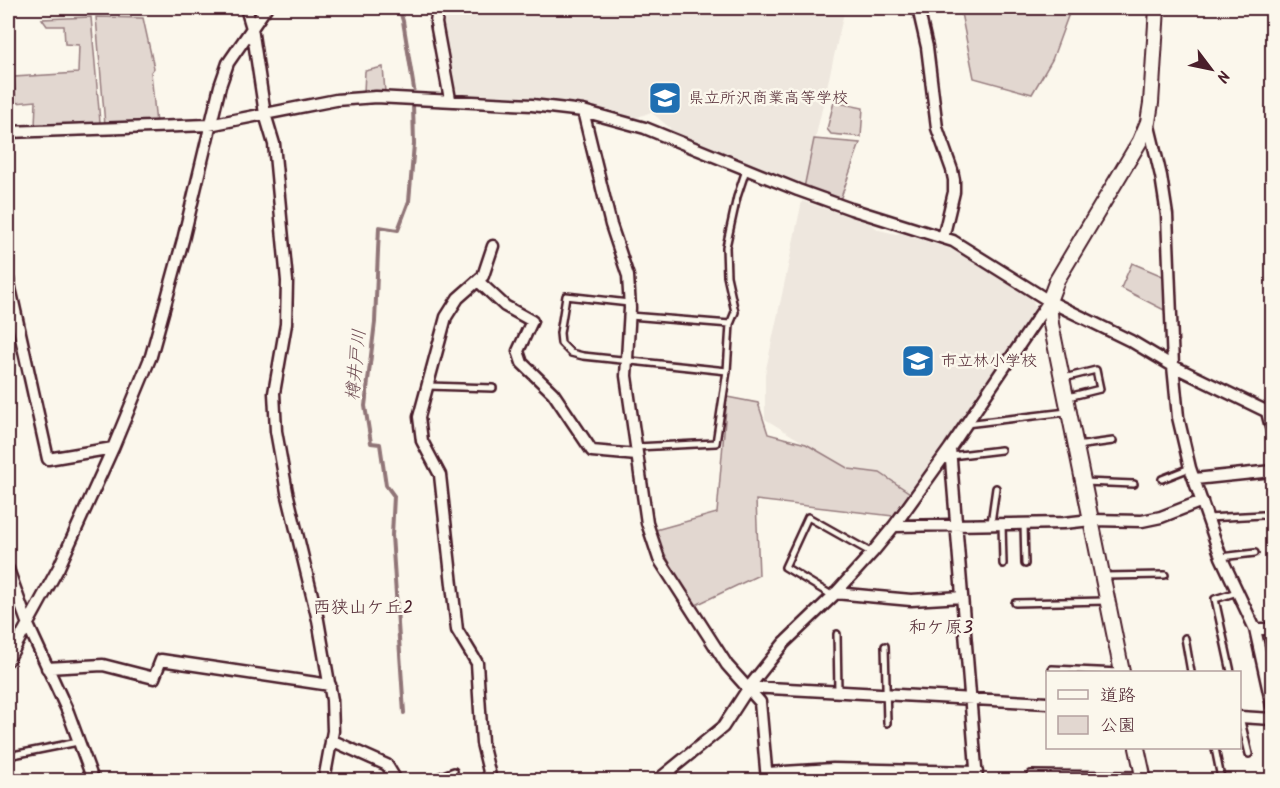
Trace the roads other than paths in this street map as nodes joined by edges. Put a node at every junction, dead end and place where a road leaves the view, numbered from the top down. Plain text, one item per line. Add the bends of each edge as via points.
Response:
1 (246, 8) edge
2 (266, 8) edge
3 (438, 8) edge
4 (918, 8) edge
5 (1157, 8) edge
6 (252, 27) junction
7 (450, 99) junction
8 (583, 111) junction
9 (265, 114) junction
10 (1148, 122) junction
11 (209, 125) junction
12 (8, 132) edge
13 (746, 170) junction
14 (943, 238) junction
15 (493, 246) dead end
16 (8, 279) edge
17 (478, 280) junction
18 (1049, 301) junction
19 (630, 303) junction
20 (629, 316) junction
21 (730, 324) junction
22 (627, 360) junction
23 (1173, 366) junction
24 (727, 371) junction
25 (1062, 378) junction
26 (428, 386) junction
27 (493, 388) dead end
28 (1066, 398) junction
29 (1069, 412) junction
30 (1270, 413) edge
31 (966, 424) junction
32 (1272, 431) edge
33 (1113, 441) dead end
34 (1076, 446) junction
35 (113, 448) junction
36 (1001, 450) dead end
37 (637, 451) junction
38 (951, 452) junction
39 (1190, 468) junction
40 (1272, 471) edge
41 (1162, 479) dead end
42 (1195, 479) junction
43 (1083, 482) junction
44 (1134, 484) dead end
45 (996, 488) dead end
46 (1202, 501) junction
47 (1263, 515) dead end
48 (1207, 518) junction
49 (1091, 520) junction
50 (1024, 522) junction
51 (997, 523) junction
52 (956, 524) junction
53 (894, 526) junction
54 (872, 553) junction
55 (1255, 553) dead end
56 (1221, 557) junction
57 (1003, 564) dead end
58 (1024, 564) dead end
59 (8, 569) edge
60 (1102, 576) junction
61 (1165, 576) dead end
62 (1239, 592) junction
63 (834, 594) junction
64 (962, 597) junction
65 (1107, 600) junction
66 (1015, 603) dead end
67 (28, 625) junction
68 (1255, 628) junction
69 (1272, 629) edge
70 (837, 634) dead end
71 (1185, 638) dead end
72 (885, 646) dead end
73 (8, 660) edge
74 (47, 668) junction
75 (1052, 669) dead end
76 (1099, 671) edge
77 (1122, 671) edge
78 (1191, 671) edge
79 (1231, 671) edge
80 (1270, 680) edge
81 (330, 685) junction
82 (749, 687) junction
83 (838, 691) junction
84 (885, 695) junction
85 (971, 700) junction
86 (1046, 703) edge
87 (1272, 706) edge
88 (1241, 715) edge
89 (1241, 719) edge
90 (1272, 719) edge
91 (886, 723) dead end
92 (331, 740) junction
93 (78, 742) junction
94 (1137, 749) edge
95 (1215, 749) edge
96 (1249, 754) dead end
97 (8, 756) edge
98 (454, 771) dead end
99 (1031, 774) dead end
100 (916, 775) edge
101 (977, 776) edge
102 (767, 777) edge
103 (1144, 778) edge
104 (1221, 778) dead end
105 (93, 780) edge
106 (324, 780) edge
107 (396, 780) edge
108 (430, 780) edge
109 (491, 780) edge
110 (658, 780) edge

1 - 6 street
2 - 6 street
3 - 7 street via 436,23
4 - 14 street via 937,128 954,180
5 - 10 street
6 - 9 street
6 - 11 street via 228,63
7 - 8 street
7 - 9 street via 356,98
8 - 13 street via 645,128
8 - 19 street via 628,276
9 - 11 street
9 - 81 street via 274,144 287,290 286,324 274,393 276,431
10 - 18 street via 1057,280
10 - 23 street via 1167,215
11 - 12 street
11 - 35 street via 164,316
13 - 14 street
13 - 21 lane via 726,247 735,312
14 - 18 street
15 - 17 street
16 - 35 street via 48,459
17 - 26 street via 458,298 446,317
17 - 37 street via 506,306 532,321 518,351 522,363 554,393 592,451
18 - 23 street
18 - 25 street
18 - 31 street
19 - 20 street
19 - 22 lane via 566,296 560,333 561,343 571,353
20 - 21 lane
20 - 22 street
21 - 24 lane
22 - 24 lane
22 - 37 street
23 - 30 street
23 - 39 street via 1178,417
24 - 37 lane via 716,443
25 - 28 street
25 - 28 lane via 1096,370 1100,389
26 - 27 lane
26 - 109 street via 419,417 422,441 440,475 457,630 477,663 482,743
28 - 29 street
29 - 31 lane
29 - 34 street
30 - 32 street
31 - 38 street
33 - 34 lane
34 - 43 street
35 - 67 street
36 - 38 lane
37 - 82 street via 647,523 659,558 727,665
38 - 52 street
38 - 53 street
39 - 41 lane
39 - 42 street
40 - 42 street
42 - 46 street
43 - 44 lane
43 - 49 street
45 - 51 lane
46 - 48 street
46 - 49 street via 1142,521
47 - 48 lane
48 - 56 street
49 - 50 street
49 - 60 street
50 - 51 street
50 - 58 lane
51 - 52 street
51 - 57 lane
52 - 53 street
52 - 64 street
53 - 54 street
54 - 63 street
54 - 63 lane via 808,518 785,567
55 - 56 lane
56 - 62 street
59 - 67 street
60 - 61 lane
60 - 65 street
62 - 68 street
62 - 79 lane via 1215,599
63 - 64 street via 911,600
63 - 82 street via 783,643
64 - 85 street
65 - 66 lane
65 - 77 street
67 - 73 street
67 - 74 street
68 - 69 street
68 - 80 street
70 - 83 lane
71 - 78 lane
72 - 84 lane
74 - 81 street via 103,665 154,678 161,660
74 - 93 street
75 - 76 lane
80 - 87 street
81 - 92 street
82 - 83 street
82 - 102 street via 760,702
82 - 110 street via 723,727
83 - 84 street
84 - 85 street
84 - 91 lane
85 - 86 street
85 - 101 street
88 - 90 street
89 - 96 lane
92 - 106 street
92 - 107 street via 387,765
93 - 97 lane
93 - 105 street
94 - 103 street
95 - 104 lane
98 - 108 lane
99 - 103 lane
100 - 101 street
100 - 102 street via 832,769

